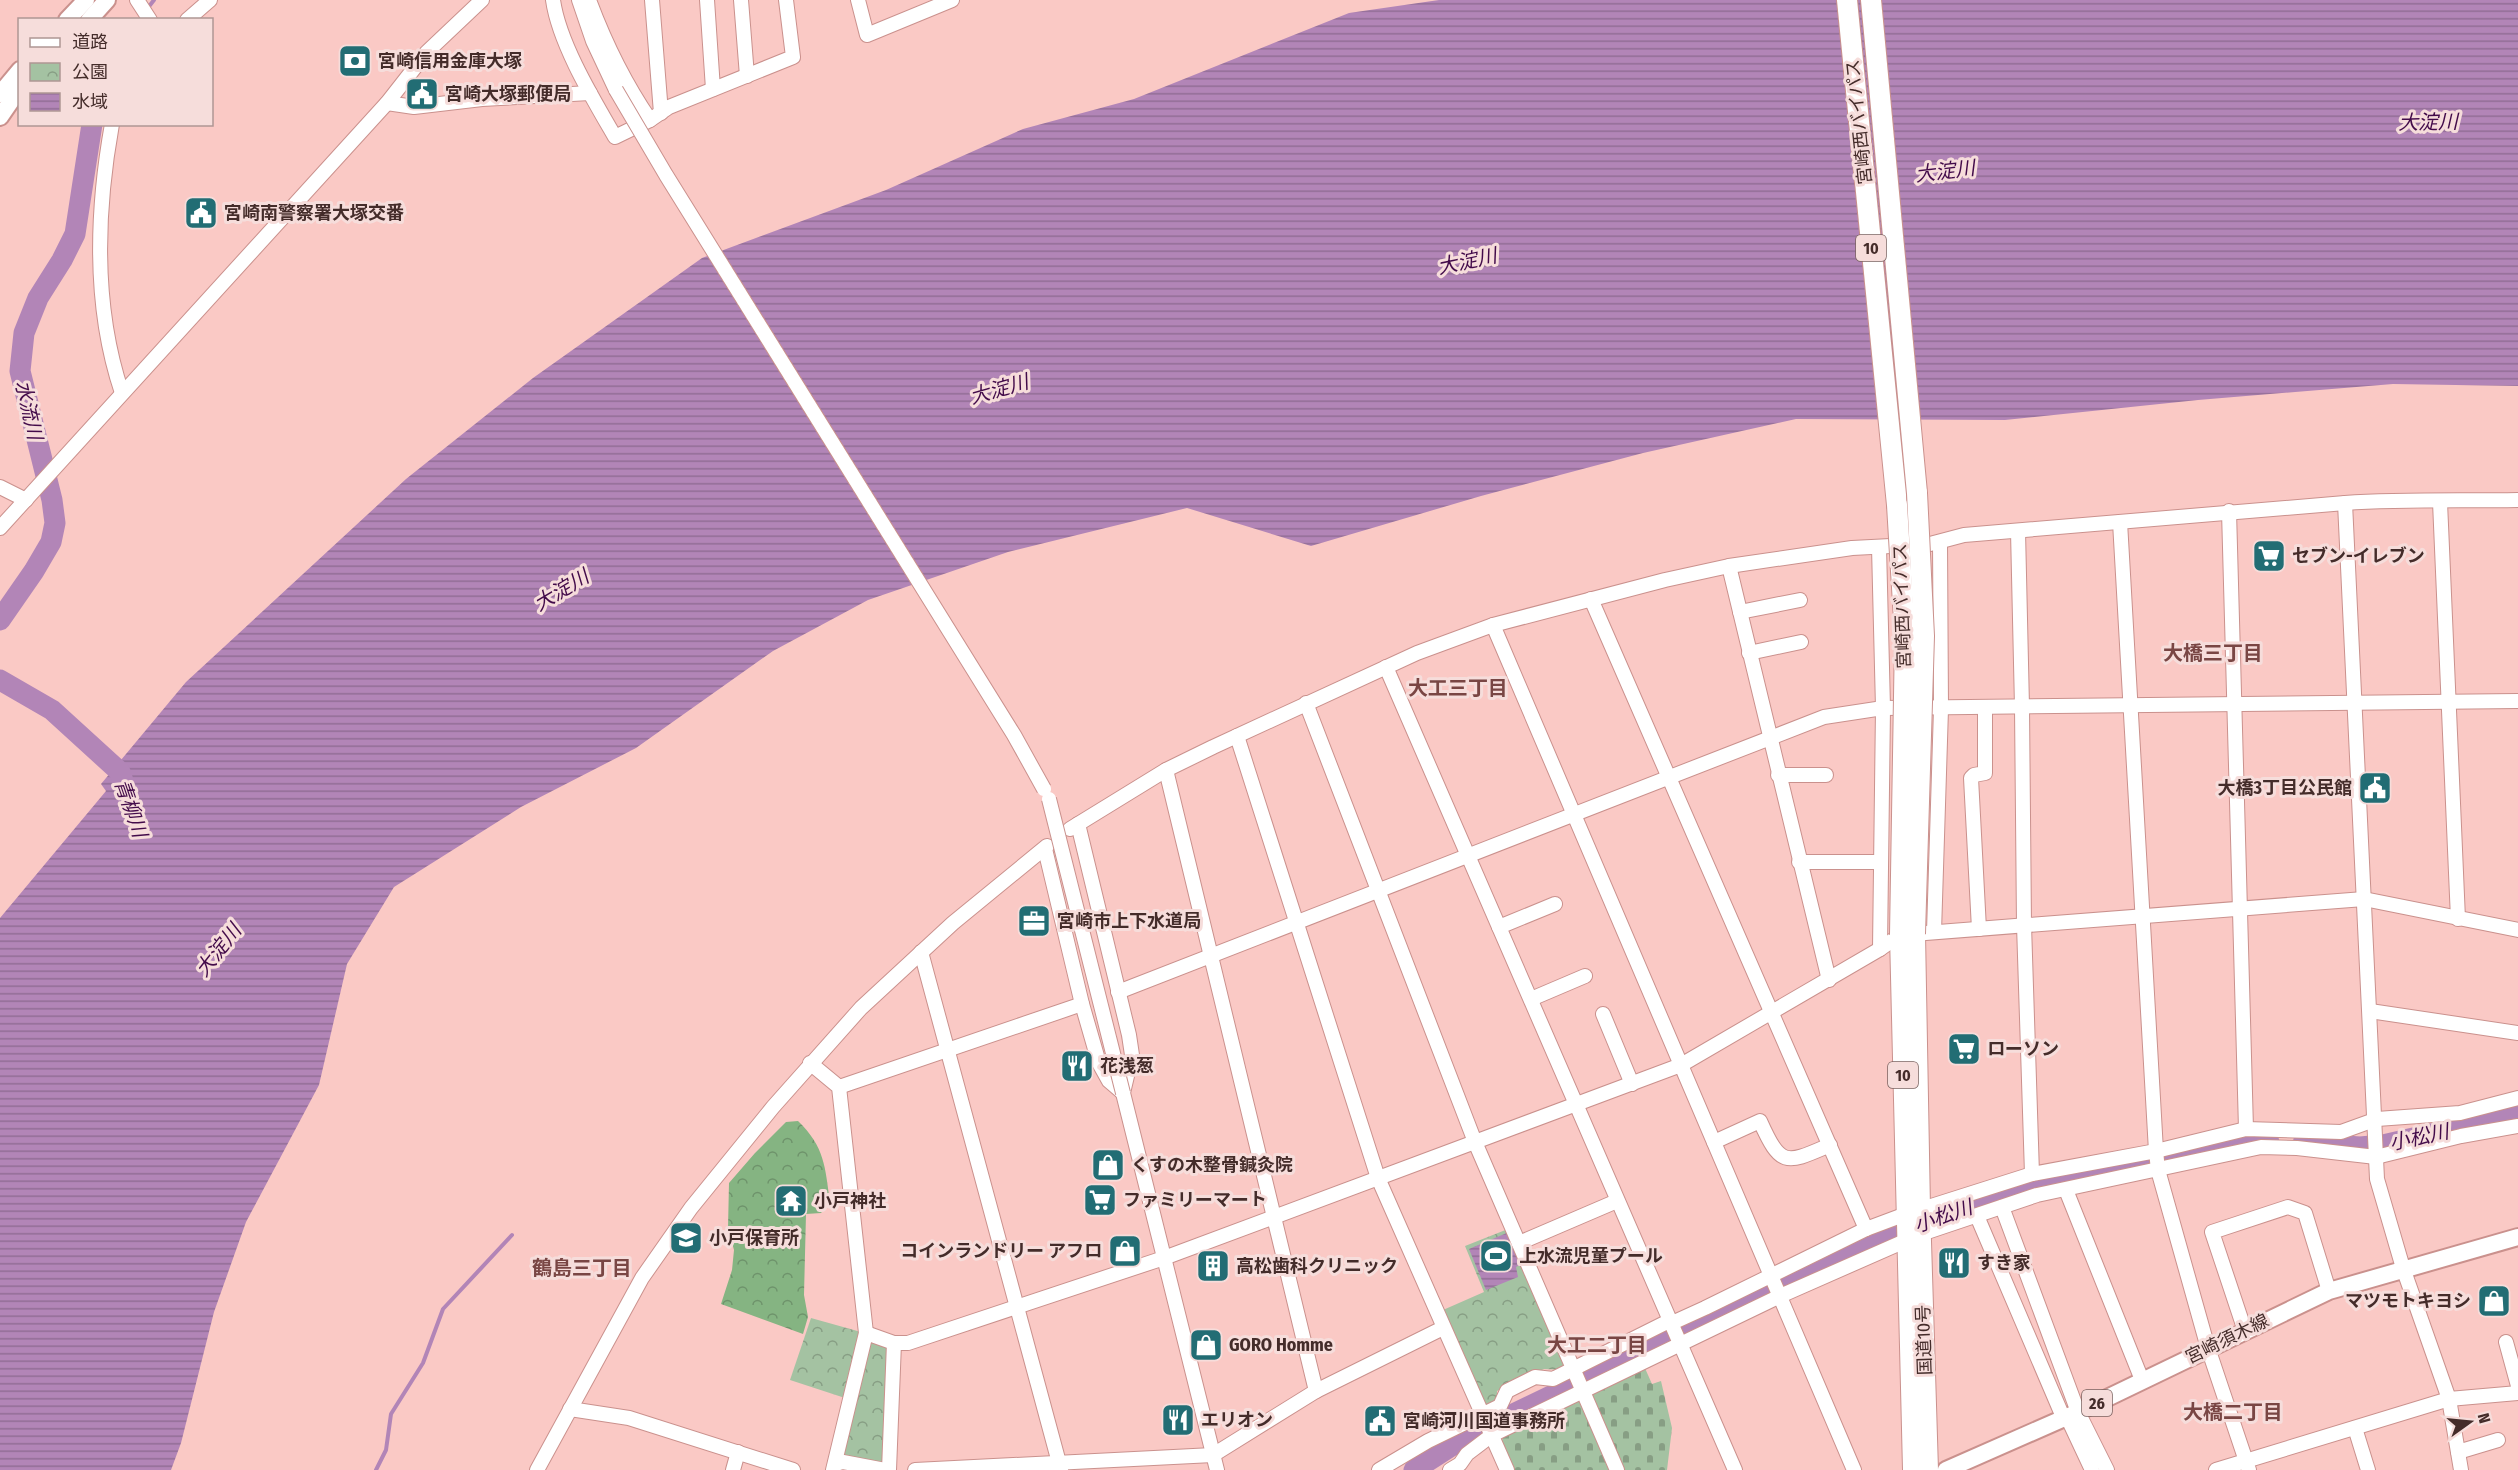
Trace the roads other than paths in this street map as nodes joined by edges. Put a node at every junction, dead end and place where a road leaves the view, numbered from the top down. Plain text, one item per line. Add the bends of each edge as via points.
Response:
1 (210, 0) edge
2 (482, 0) edge
3 (553, 0) edge
4 (579, 0) edge
5 (589, 0) edge
6 (652, 0) edge
7 (707, 0) edge
8 (741, 0) edge
9 (786, 0) edge
10 (858, 0) edge
11 (952, 0) edge
12 (1847, 0) edge
13 (1871, 0) edge
14 (94, 8) edge
15 (72, 18) edge
16 (189, 18) edge
17 (18, 72) edge
18 (747, 76) junction
19 (713, 89) junction
20 (18, 91) edge
21 (590, 93) junction
22 (0, 94) edge
23 (387, 103) junction
24 (0, 117) edge
25 (656, 117) junction
26 (112, 126) edge
27 (122, 393) junction
28 (0, 487) edge
29 (29, 496) junction
30 (2518, 500) edge
31 (2345, 502) junction
32 (2440, 502) junction
33 (2229, 511) junction
34 (2120, 522) junction
35 (0, 528) edge
36 (2018, 531) junction
37 (1940, 542) junction
38 (1880, 547) junction
39 (1729, 566) junction
40 (1591, 599) junction
41 (1800, 600) dead end
42 (1740, 612) junction
43 (1493, 625) junction
44 (1801, 642) dead end
45 (1749, 653) junction
46 (1386, 667) junction
47 (2518, 701) edge
48 (2449, 702) junction
49 (1306, 703) junction
50 (2355, 703) junction
51 (2234, 704) junction
52 (2022, 707) junction
53 (2131, 707) junction
54 (1882, 708) junction
55 (1985, 708) junction
56 (1941, 709) junction
57 (1237, 736) junction
58 (1769, 739) junction
59 (1166, 770) junction
60 (1778, 775) junction
61 (1826, 775) dead end
62 (1668, 777) junction
63 (1574, 815) junction
64 (1467, 856) junction
65 (1880, 861) junction
66 (1799, 862) junction
67 (1380, 890) junction
68 (2364, 899) junction
69 (1555, 904) dead end
70 (2239, 909) junction
71 (2143, 918) junction
72 (2458, 919) junction
73 (1296, 922) junction
74 (2024, 926) junction
75 (1500, 927) junction
76 (1978, 929) junction
77 (2518, 930) edge
78 (1916, 934) junction
79 (1880, 949) junction
80 (921, 952) junction
81 (1210, 956) junction
82 (1585, 976) dead end
83 (1829, 980) junction
84 (1118, 992) junction
85 (1530, 999) junction
86 (1082, 1004) junction
87 (2370, 1011) junction
88 (1771, 1013) junction
89 (1603, 1014) dead end
90 (2518, 1034) edge
91 (948, 1048) junction
92 (810, 1063) junction
93 (1681, 1065) junction
94 (1632, 1084) junction
95 (839, 1087) junction
96 (1123, 1093) junction
97 (2518, 1098) edge
98 (1576, 1104) junction
99 (2518, 1126) edge
100 (2375, 1127) junction
101 (2246, 1129) junction
102 (1475, 1142) junction
103 (1714, 1142) junction
104 (1830, 1145) junction
105 (2156, 1151) junction
106 (2376, 1157) junction
107 (2158, 1170) junction
108 (2032, 1174) junction
109 (1378, 1178) junction
110 (2066, 1190) junction
111 (1617, 1201) junction
112 (2001, 1208) junction
113 (1977, 1216) junction
114 (1274, 1217) junction
115 (1913, 1224) junction
116 (1866, 1229) junction
117 (2518, 1237) edge
118 (1520, 1243) junction
119 (1164, 1258) junction
120 (2403, 1268) junction
121 (1771, 1275) junction
122 (2329, 1291) junction
123 (1780, 1296) junction
124 (1017, 1307) junction
125 (1672, 1323) junction
126 (1443, 1328) junction
127 (2245, 1331) junction
128 (866, 1333) junction
129 (2506, 1342) dead end
130 (894, 1343) junction
131 (1680, 1345) junction
132 (2208, 1348) junction
133 (1573, 1369) junction
134 (2142, 1380) junction
135 (2518, 1386) edge
136 (1316, 1391) junction
137 (1583, 1392) junction
138 (2518, 1393) edge
139 (2450, 1399) junction
140 (570, 1409) junction
141 (2070, 1414) junction
142 (1483, 1415) junction
143 (2355, 1428) junction
144 (1491, 1435) junction
145 (2498, 1440) dead end
146 (738, 1452) junction
147 (2458, 1452) junction
148 (1214, 1455) junction
149 (1977, 1464) edge
150 (2247, 1465) edge
151 (834, 1467) edge
152 (1060, 1467) edge
153 (1457, 1468) edge
154 (537, 1470) edge
155 (733, 1470) edge
156 (793, 1470) edge
157 (885, 1470) edge
158 (889, 1470) edge
159 (915, 1470) edge
160 (1217, 1470) edge
161 (1379, 1470) edge
162 (1507, 1470) edge
163 (1617, 1470) edge
164 (1735, 1470) edge
165 (1854, 1470) edge
166 (1913, 1470) edge
167 (1928, 1470) edge
168 (1946, 1470) edge
169 (2092, 1470) edge
170 (2107, 1470) edge
171 (2216, 1470) edge
172 (2368, 1470) edge
173 (2461, 1470) edge

1 - 16 street
2 - 23 street via 427,52
3 - 21 street via 555,14
4 - 96 street, bridge via 616,90 666,175 1044,789 1063,849
5 - 25 street via 623,78
6 - 25 street
7 - 19 street
8 - 18 street
9 - 18 street via 793,57
10 - 11 street via 867,35
12 - 78 highway, 宮崎西バイパス / 10, bridge via 1897,505
13 - 78 highway, 宮崎西バイパス / 10, bridge via 1918,504 1924,636
14 - 15 main road
17 - 22 main road
18 - 19 street
19 - 25 street
20 - 24 main road
21 - 23 street via 414,107
21 - 25 street via 615,137
23 - 27 street
26 - 27 street via 100,234 100,282 112,362
27 - 29 street
28 - 29 street
29 - 35 street
30 - 32 street
31 - 32 street
31 - 33 street
31 - 50 street
32 - 48 street
33 - 34 street
33 - 51 street
34 - 36 street
34 - 53 street
36 - 37 street via 1964,535
36 - 52 street
37 - 38 street
37 - 56 street
38 - 39 street
38 - 54 street
39 - 40 street
39 - 42 street
40 - 43 street
40 - 62 street
41 - 42 street
42 - 45 street
43 - 46 street
43 - 63 street
44 - 45 street
45 - 58 street
46 - 49 street
46 - 64 street
47 - 48 street
48 - 50 street
48 - 72 street
49 - 57 street
49 - 67 street
50 - 51 street
50 - 68 street
51 - 53 street
51 - 70 street
52 - 53 street
52 - 55 street
52 - 74 street
53 - 71 street
54 - 56 street
54 - 58 street via 1824,717
54 - 65 street
55 - 56 street
55 - 76 street via 1985,773 1971,778
56 - 78 street
57 - 59 street
57 - 73 street
58 - 60 street
58 - 62 street
59 - 81 street
59 - 84 street via 1074,826
60 - 61 street
60 - 66 street
62 - 63 street
62 - 88 street
63 - 64 street
63 - 93 street
64 - 67 street
64 - 75 street
65 - 66 street
65 - 79 street
66 - 83 street
67 - 73 street
67 - 102 street
68 - 70 street
68 - 72 street
68 - 87 street
69 - 75 street
70 - 71 street
70 - 101 street
71 - 74 street
71 - 105 street
72 - 77 street
73 - 81 street
73 - 109 street
74 - 76 street
74 - 108 street
75 - 85 street
76 - 78 street
78 - 79 street
78 - 115 highway, 宮崎西バイパス / 10
79 - 83 street
80 - 86 street via 1046,848
80 - 91 street
80 - 92 street
81 - 84 street
81 - 114 street
82 - 85 street
83 - 88 street
84 - 96 street via 1132,1055
85 - 98 street
86 - 91 street
86 - 96 street via 1099,1063 1109,1081
87 - 90 street
87 - 100 street
88 - 93 street
88 - 104 street
89 - 94 street
91 - 95 street
91 - 124 street
92 - 95 street
92 - 140 street via 691,1208 642,1278
93 - 94 street
93 - 103 street
94 - 98 street
95 - 128 street
96 - 119 street
97 - 100 street via 2460,1113
98 - 102 street
98 - 111 street
99 - 106 street
100 - 101 street via 2341,1132
100 - 106 street
101 - 105 street
102 - 109 street
102 - 118 street
103 - 104 street via 1760,1121 1772,1148 1788,1158 1796,1160
103 - 121 street
104 - 116 street
105 - 107 street
105 - 108 street
106 - 107 street via 2261,1147
106 - 120 street via 2377,1179
107 - 110 street
107 - 132 street
108 - 115 street
109 - 114 street
109 - 126 street
110 - 112 street
110 - 134 street
111 - 118 street
111 - 125 street
112 - 113 street
112 - 141 street
113 - 115 street
113 - 141 street
114 - 119 street
114 - 136 street
115 - 116 street
115 - 123 street
115 - 166 highway, 国道10号 / 10
115 - 167 highway, 国道10号 / 10
116 - 121 street
117 - 120 main road, 宮崎須木線 / 26
118 - 133 street
119 - 124 street
119 - 148 street
120 - 122 main road, 宮崎須木線 / 26
120 - 139 street
121 - 123 street
121 - 125 street
122 - 127 main road, 宮崎須木線 / 26
122 - 127 street via 2301,1210 2288,1207 2212,1232
123 - 131 street
123 - 165 street
124 - 130 street via 908,1343
124 - 152 street
125 - 131 street
125 - 133 street
126 - 136 street
126 - 142 street
127 - 132 main road, 宮崎須木線 / 26
128 - 130 street
128 - 151 street
129 - 135 street
130 - 158 street
131 - 137 street
131 - 164 street
132 - 134 main road, 宮崎須木線 / 26
132 - 150 street
133 - 137 street
133 - 142 street via 1553,1379 1535,1377 1507,1391 1500,1406
134 - 141 main road, 宮崎須木線 / 26
136 - 148 street
137 - 144 street
137 - 163 street
138 - 139 street
139 - 143 street
139 - 147 street
140 - 146 street via 629,1418
140 - 154 street
141 - 149 main road, 宮崎須木線 / 26
141 - 169 street via 2070,1423
141 - 170 street
142 - 144 street
142 - 161 street
143 - 150 street
143 - 172 street
144 - 153 street via 1467,1454
144 - 162 street
145 - 147 street
146 - 155 street
146 - 156 street
147 - 173 street
148 - 152 street
148 - 160 street
149 - 168 main road, 宮崎須木線 / 26
150 - 171 street
151 - 157 street via 843,1462
152 - 159 street

